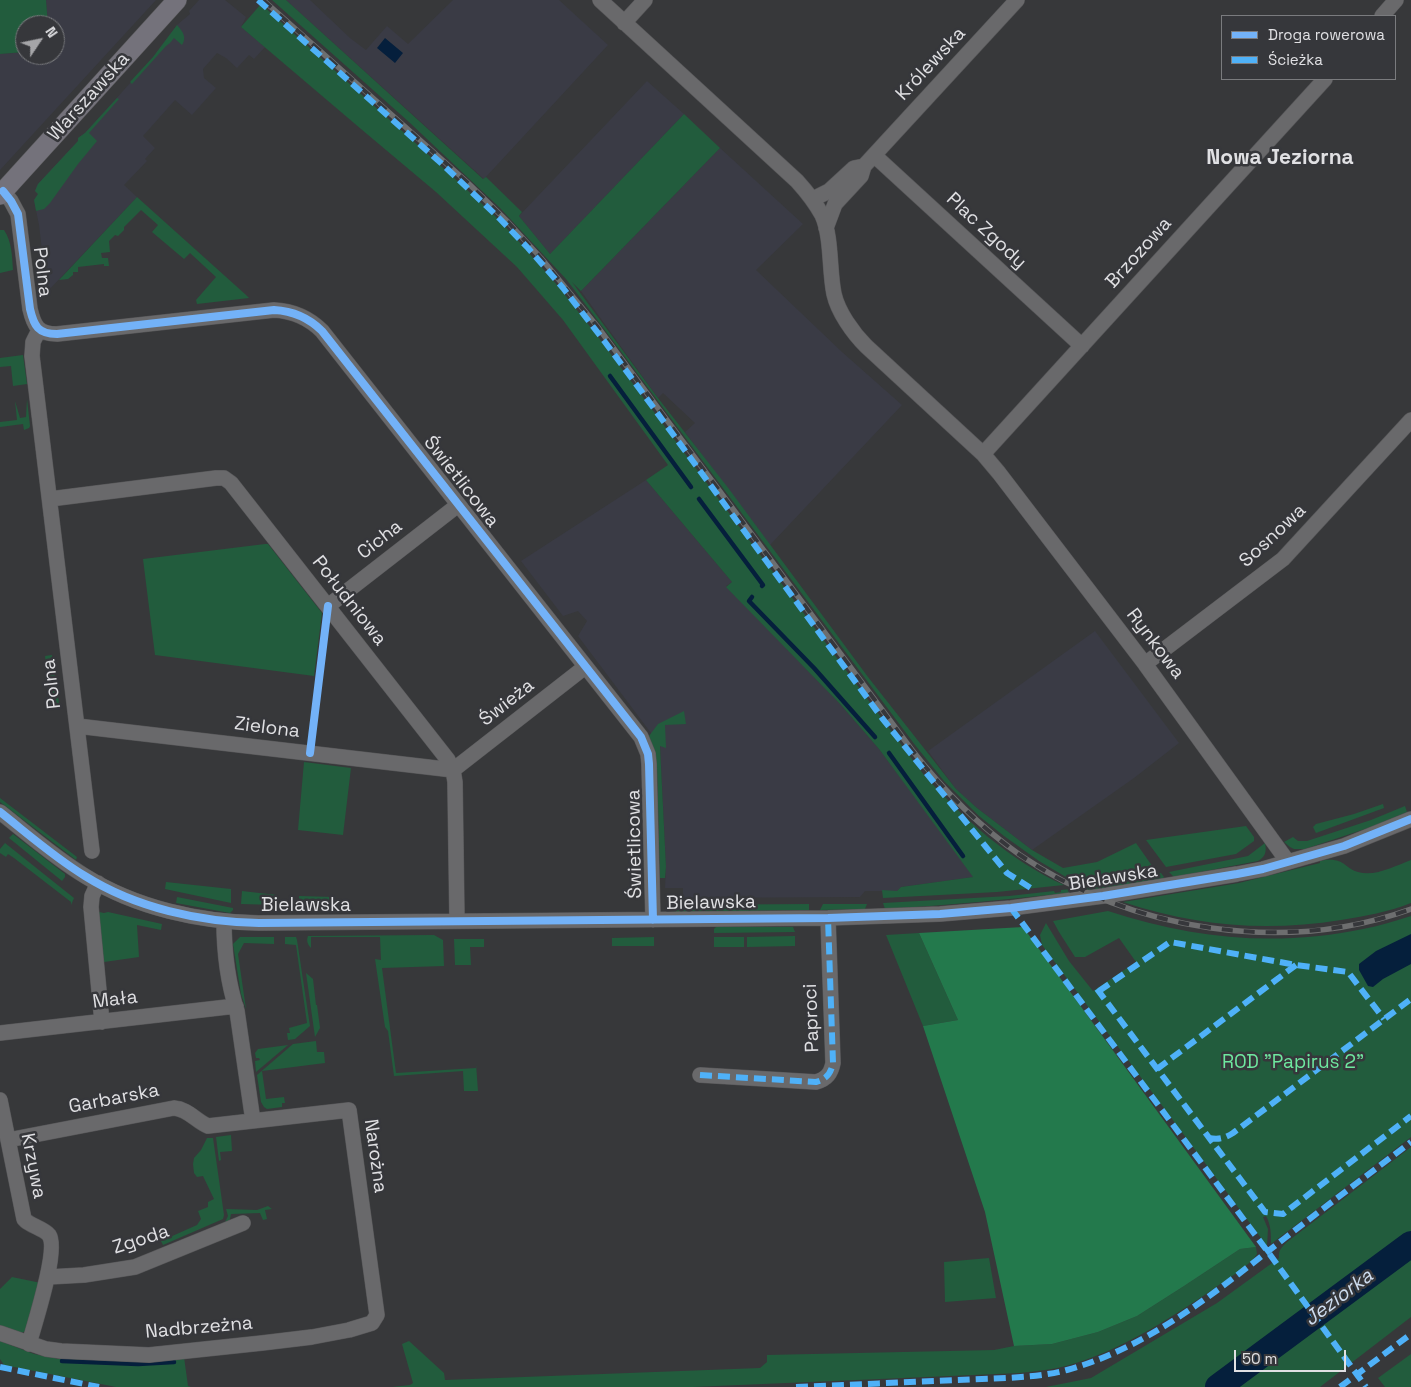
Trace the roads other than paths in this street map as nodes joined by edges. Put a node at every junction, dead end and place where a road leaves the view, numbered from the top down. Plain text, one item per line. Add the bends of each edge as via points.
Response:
1 (177, 0) edge
2 (600, 0) edge
3 (645, 0) edge
4 (1017, 0) edge
5 (1396, 0) edge
6 (1383, 15) edge
7 (624, 22) junction
8 (1324, 80) edge
9 (869, 161) junction
10 (2, 193) edge
11 (815, 203) junction
12 (826, 228) junction
13 (39, 330) junction
14 (1082, 346) junction
15 (1411, 420) edge
16 (983, 454) junction
17 (50, 499) junction
18 (458, 505) junction
19 (328, 606) junction
20 (1145, 664) junction
21 (585, 666) junction
22 (77, 726) junction
23 (453, 770) junction
24 (0, 812) edge
25 (1411, 819) edge
26 (92, 851) dead end
27 (1288, 862) junction
28 (98, 883) junction
29 (828, 918) junction
30 (653, 920) junction
31 (224, 921) junction
32 (457, 921) junction
33 (236, 1006) junction
34 (102, 1022) junction
35 (0, 1033) edge
36 (700, 1075) dead end
37 (0, 1100) edge
38 (253, 1121) junction
39 (8, 1140) junction
40 (243, 1223) dead end
41 (48, 1277) junction
42 (372, 1323) joint
43 (0, 1333) edge
44 (29, 1344) junction

1 - 10 main road, Warszawska
2 - 7 street
3 - 7 street
4 - 9 street, Królewska
5 - 6 street
7 - 11 street via 797,181
8 - 14 street, Brzozowa
9 - 11 street via 854,168
9 - 12 street via 861,176 835,204
9 - 14 street, Plac Zgody
10 - 13 street, Polna via 18,214 30,309
11 - 12 street
12 - 16 street via 834,296 855,334
13 - 17 street, Polna via 32,351
13 - 18 street, Świetlicowa via 57,334 264,310 284,310 303,316 322,331
14 - 16 street, Brzozowa
15 - 20 street, Sosnowa via 1283,559
16 - 20 street, Rynkowa
17 - 19 street, Południowa via 224,478
17 - 22 street, Polna
18 - 19 street, Cicha
18 - 21 street, Świetlicowa
19 - 23 street, Południowa
20 - 27 street, Rynkowa
21 - 23 street, Świeża
21 - 30 street, Świetlicowa via 637,733 648,754
22 - 23 street, Zielona
22 - 26 street, Polna
23 - 32 street, Południowa
24 - 28 street, Bielawska via 67,865
25 - 27 street, Bielawska via 1350,843
27 - 29 street, Bielawska via 1237,874 1042,904 940,914
28 - 31 street, Bielawska via 159,908
28 - 34 street via 90,907
29 - 30 street, Bielawska
29 - 36 street, Paproci via 833,1063 828,1076 816,1082
30 - 32 street, Bielawska
31 - 32 street, Bielawska
31 - 33 street via 224,943
33 - 34 street, Mała
33 - 38 street
34 - 35 street, Mała
37 - 39 street, Krzywa
38 - 39 street, Garbarska via 208,1126 174,1108
38 - 42 street, Narożna via 349,1110 377,1316
39 - 41 street, Krzywa via 24,1219 49,1234 51,1239
40 - 41 street, Zgoda via 135,1267
41 - 44 street, Krzywa
42 - 44 street, Nadbrzeżna via 312,1337 149,1355 61,1351
43 - 44 street, Nadbrzeżna

